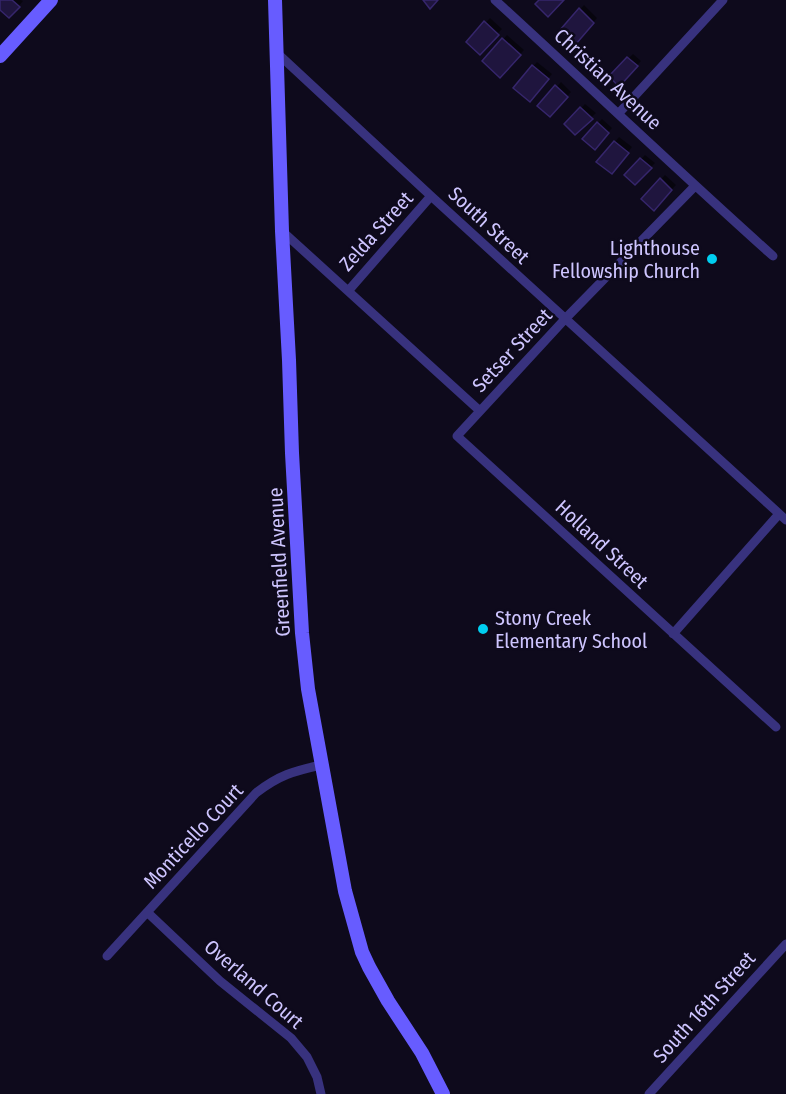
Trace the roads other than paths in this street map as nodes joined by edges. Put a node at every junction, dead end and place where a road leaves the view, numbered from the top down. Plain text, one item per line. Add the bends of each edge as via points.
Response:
1 (51, 0) edge
2 (274, 0) edge
3 (495, 0) edge
4 (723, 0) edge
5 (276, 52) junction
6 (0, 56) edge
7 (620, 113) junction
8 (695, 186) junction
9 (431, 196) junction
10 (282, 231) junction
11 (773, 256) dead end
12 (348, 290) junction
13 (565, 319) junction
14 (480, 411) junction
15 (457, 436) joint
16 (783, 517) edge
17 (673, 634) junction
18 (776, 728) dead end
19 (321, 765) junction
20 (147, 912) junction
21 (786, 944) edge
22 (107, 956) dead end
23 (321, 1094) edge
24 (443, 1094) edge
25 (649, 1094) edge

1 - 6 main road
2 - 5 main road, Greenfield Avenue
3 - 7 street, Christian Avenue
4 - 7 street
5 - 9 street, South Street
5 - 10 main road, Greenfield Avenue
7 - 8 street, Christian Avenue
8 - 11 street, Christian Avenue
8 - 13 street, Setser Street
9 - 12 street, Zelda Street
9 - 13 street, South Street
10 - 12 street
10 - 19 main road, Greenfield Avenue via 302,633
12 - 14 street
13 - 14 street, Setser Street
13 - 16 street, South Street
14 - 15 street, Setser Street
15 - 17 street, Holland Street
16 - 17 street
17 - 18 street, Holland Street
19 - 20 street, Monticello Court via 270,782
19 - 24 main road, Greenfield Avenue via 345,891 362,952
20 - 22 street, Monticello Court
20 - 23 street, Overland Court via 220,981 291,1038 307,1057
21 - 25 street, South 16th Street

